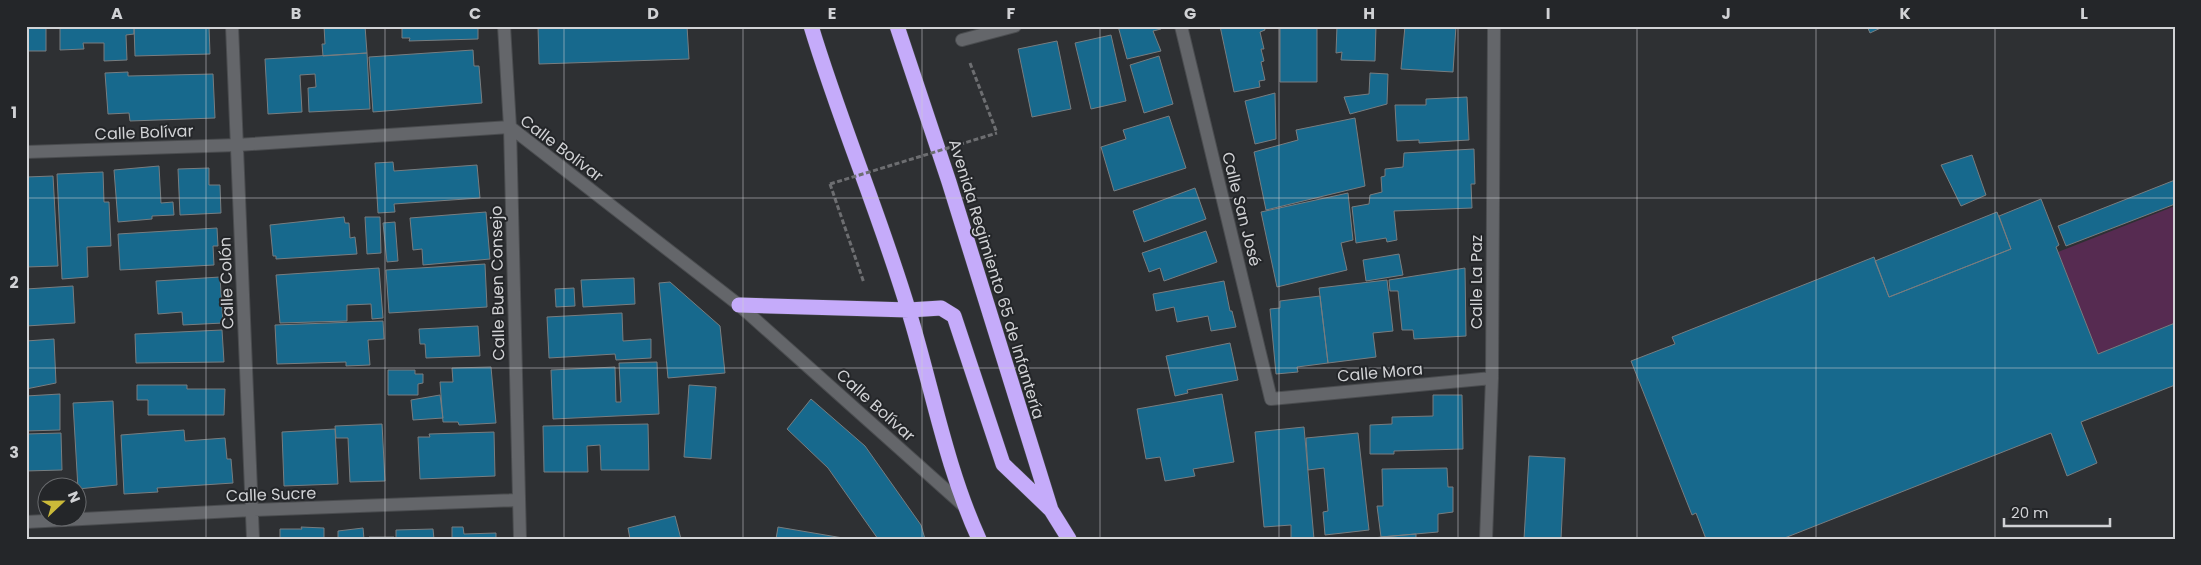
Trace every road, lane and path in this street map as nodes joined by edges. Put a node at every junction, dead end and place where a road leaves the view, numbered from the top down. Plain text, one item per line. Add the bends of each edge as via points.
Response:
1 (232, 26) edge
2 (504, 26) edge
3 (811, 26) edge
4 (897, 26) edge
5 (1015, 26) edge
6 (1181, 26) edge
7 (1494, 26) edge
8 (962, 40) joint
9 (510, 127) junction
10 (237, 145) junction
11 (26, 152) edge
12 (739, 305) junction
13 (873, 309) junction
14 (909, 310) junction
15 (1492, 378) junction
16 (1271, 399) joint
17 (518, 500) junction
18 (964, 506) junction
19 (252, 510) junction
20 (1051, 510) junction
21 (26, 522) edge
22 (253, 539) edge
23 (520, 539) edge
24 (979, 539) edge
25 (1069, 539) edge
26 (1486, 539) edge

1 - 10 street, Calle Colón
2 - 9 street, Calle Buen Consejo
3 - 14 highway via 826,78
4 - 20 highway, Avenida Regimiento 65 de Infantería
5 - 8 street
6 - 16 street, Calle San José
7 - 15 street, Calle La Paz
8 - 13 path, bridge via 997,132 830,184
9 - 10 street, Calle Bolívar
9 - 12 street, Calle Bolívar
9 - 17 street, Calle Buen Consejo
10 - 11 street, Calle Bolívar
10 - 19 street, Calle Colón
12 - 13 highway
12 - 18 street, Calle Bolívar
13 - 14 highway
14 - 18 highway
14 - 20 highway via 941,308 954,316 1003,464
15 - 16 street, Calle Mora
15 - 26 street, Calle La Paz
17 - 19 street, Calle Sucre
17 - 23 street, Calle Buen Consejo
18 - 24 highway
19 - 21 street, Calle Sucre
19 - 22 street, Calle Colón
20 - 25 highway, Avenida Regimiento 65 de Infantería

